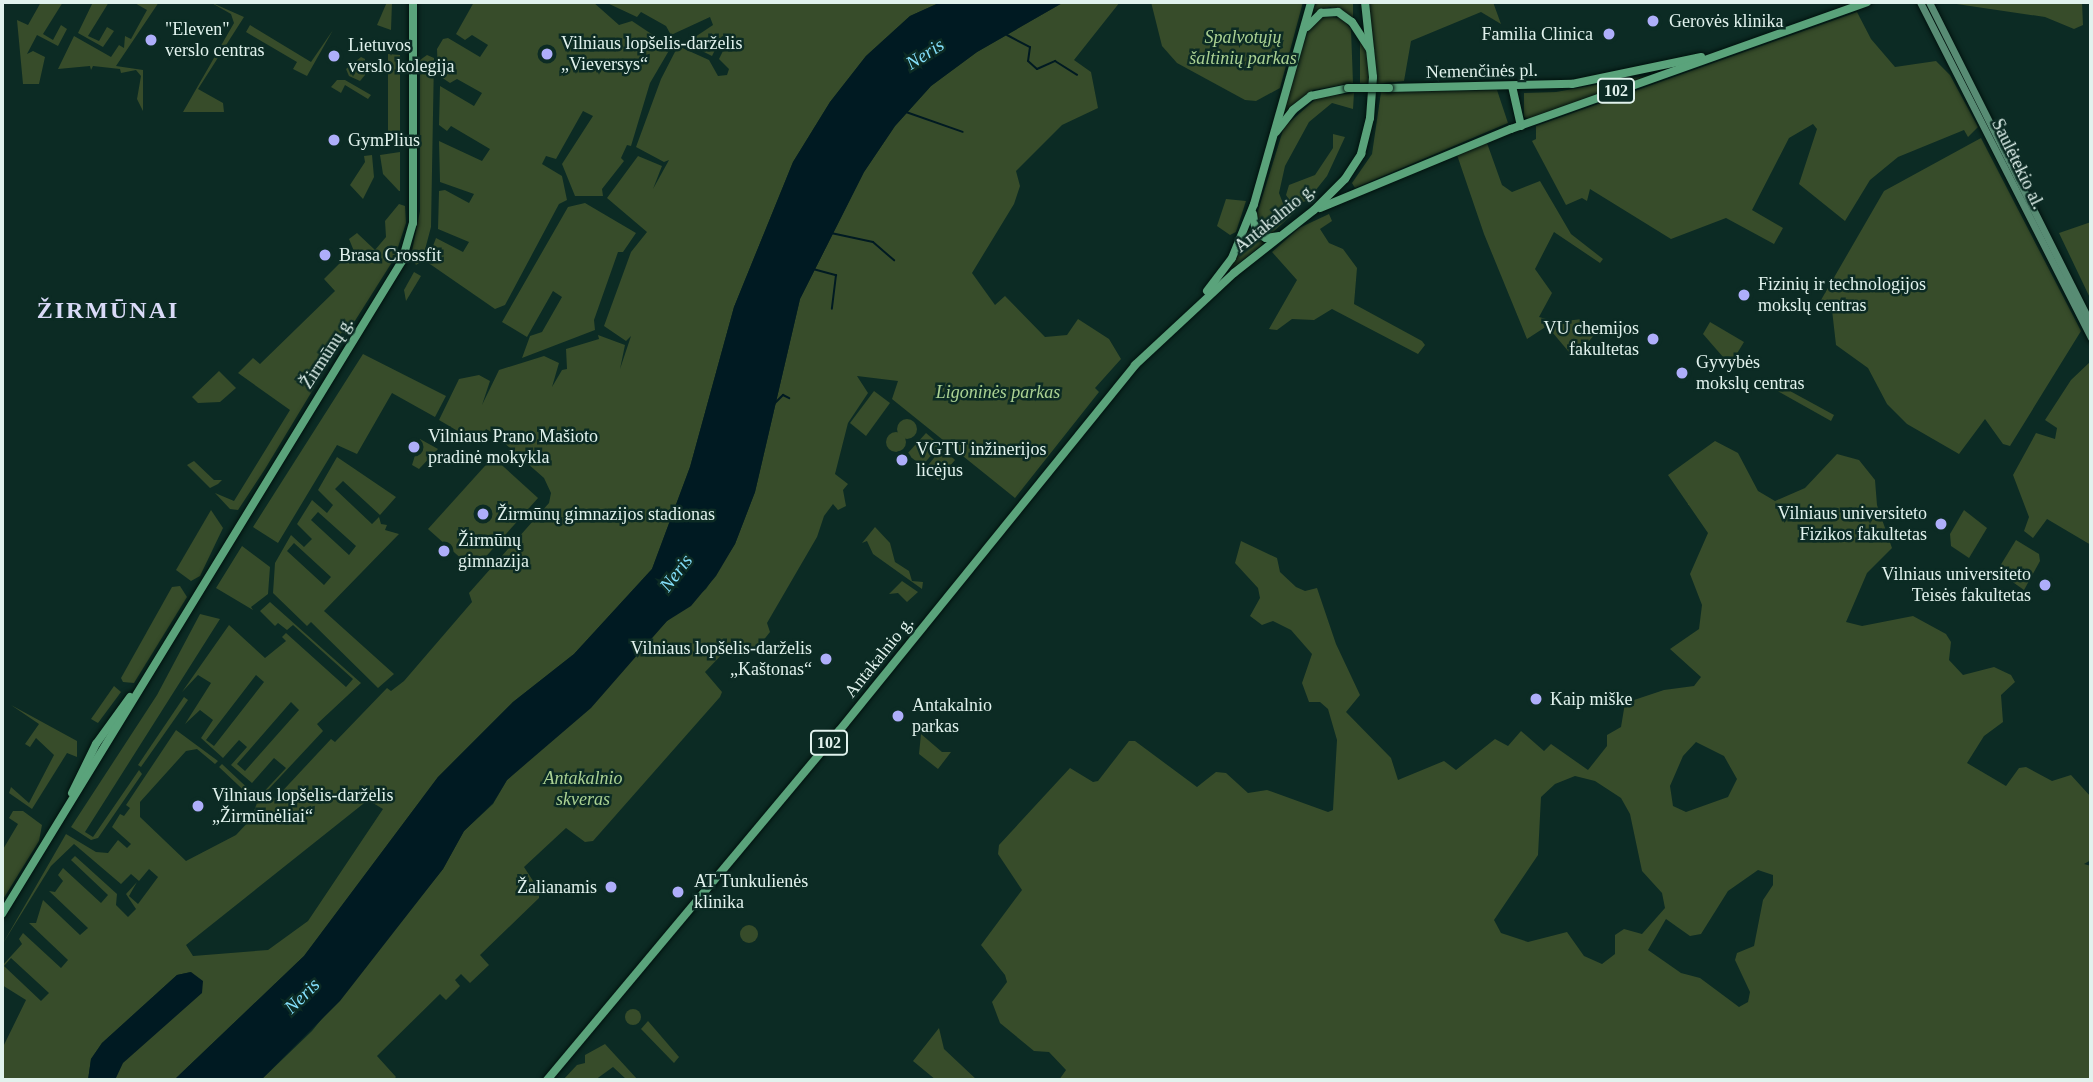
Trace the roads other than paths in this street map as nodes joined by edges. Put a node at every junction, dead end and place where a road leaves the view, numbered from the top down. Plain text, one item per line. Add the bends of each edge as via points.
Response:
1 (413, 2) edge
2 (1311, 2) edge
3 (1365, 2) edge
4 (1867, 2) edge
5 (1920, 2) edge
6 (1929, 2) edge
7 (1304, 31) junction
8 (1372, 52) junction
9 (1711, 55) junction
10 (1512, 86) junction
11 (1521, 126) junction
12 (1272, 141) junction
13 (1254, 204) junction
14 (1314, 210) junction
15 (1279, 235) junction
16 (1182, 320) junction
17 (2091, 324) edge
18 (2091, 338) edge
19 (142, 684) junction
20 (96, 744) junction
21 (106, 750) junction
22 (57, 822) junction
23 (2, 914) edge
24 (547, 1080) edge

1 - 19 main road, Žirmūnų g. via 413,210 407,249 363,329
2 - 7 main road, Antakalnio g.
3 - 8 main road, Antakalnio g.
4 - 9 main road, Nemenčinės pl. / 102
5 - 18 main road, Saulėtekio al. via 2064,293
6 - 17 main road, Saulėtekio al.
7 - 8 main road via 1321,13 1338,12 1352,22
7 - 12 main road, Antakalnio g.
8 - 14 main road, Antakalnio g. via 1370,118 1361,154 1345,179
9 - 10 main road, Nemenčinės pl. / 102 via 1593,82
9 - 11 main road, Nemenčinės pl. / 102
10 - 11 main road
10 - 12 main road, Nemenčinės pl. / 102, bridge via 1321,92 1302,102
11 - 14 main road, Nemenčinės pl. / 102
12 - 13 main road, Antakalnio g. / 102
13 - 15 main road via 1256,233 1266,238
13 - 16 main road, Antakalnio g. / 102 via 1232,258
14 - 15 main road, Antakalnio g. / 102
15 - 16 main road, Antakalnio g. / 102
16 - 24 main road, Antakalnio g. / 102 via 1121,382 835,737
19 - 20 main road, Žirmūnų g.
19 - 21 main road, Žirmūnų g.
20 - 21 main road
20 - 22 main road, Žirmūnų g.
21 - 22 main road, Žirmūnų g.
22 - 23 main road, Žirmūnų g.

